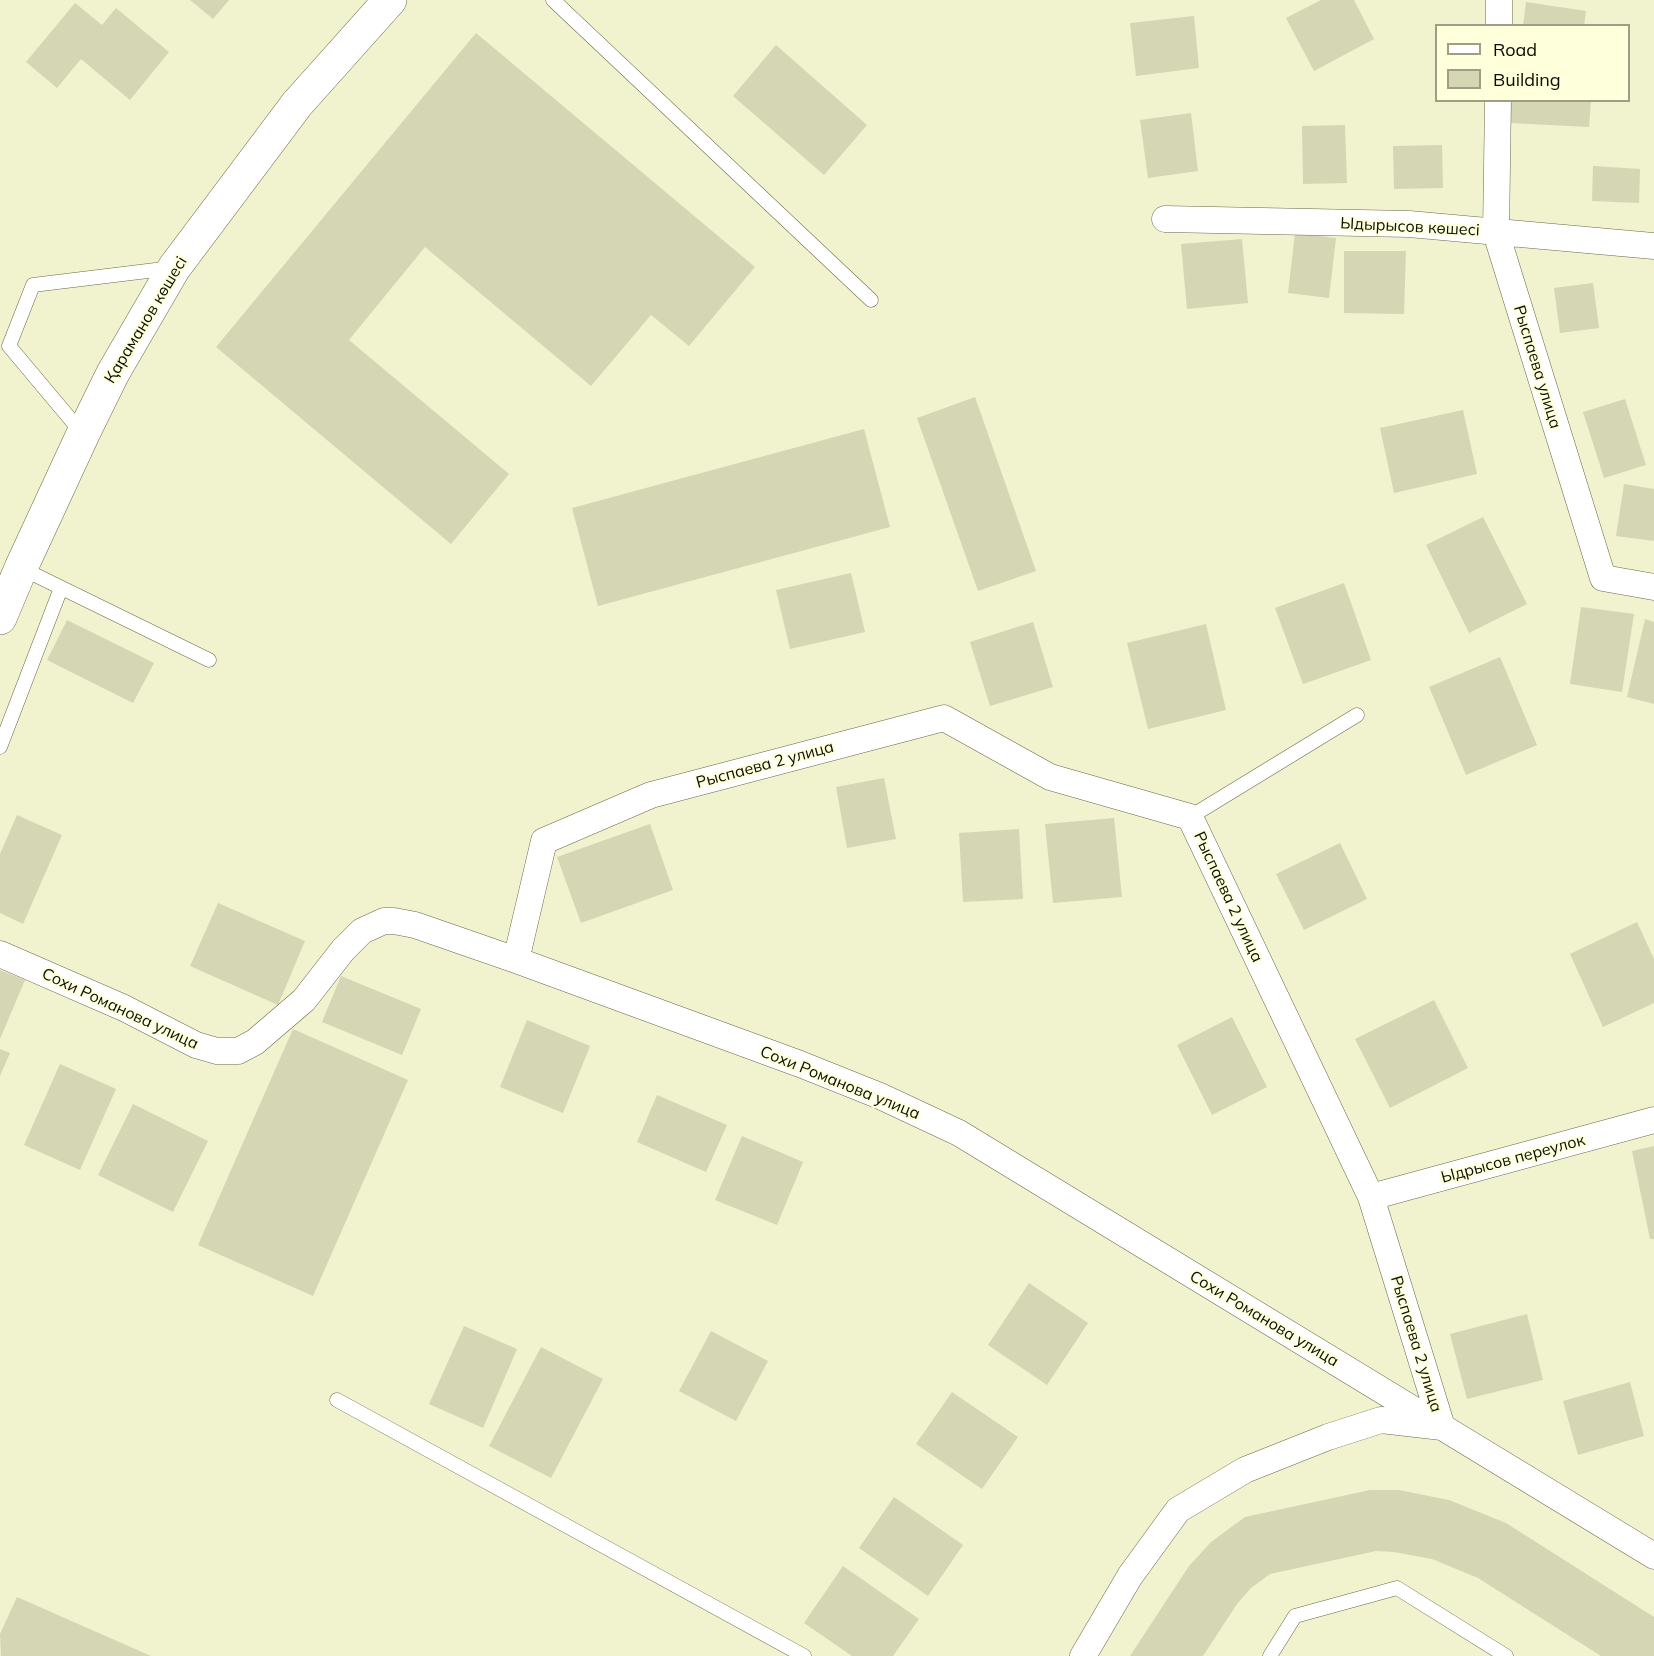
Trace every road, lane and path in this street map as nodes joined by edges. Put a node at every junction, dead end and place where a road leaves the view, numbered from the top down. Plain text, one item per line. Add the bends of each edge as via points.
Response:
1 (390, 0) edge
2 (553, 0) edge
3 (1499, 0) edge
4 (1499, 24) edge
5 (1498, 102) edge
6 (1165, 219) dead end
7 (1496, 231) junction
8 (1654, 246) edge
9 (174, 268) junction
10 (871, 300) dead end
11 (83, 434) junction
12 (21, 568) junction
13 (1654, 587) edge
14 (61, 588) junction
15 (0, 618) edge
16 (209, 660) dead end
17 (1357, 715) dead end
18 (0, 747) edge
19 (1190, 817) junction
20 (0, 954) edge
21 (516, 960) junction
22 (1654, 1120) edge
23 (1371, 1197) junction
24 (337, 1400) dead end
25 (1442, 1427) junction
26 (1654, 1556) edge
27 (804, 1656) edge
28 (1083, 1656) edge
29 (1270, 1656) edge
30 (1506, 1656) edge

1 - 9 main road, Қараманов көшесі via 297,104
2 - 10 lane
3 - 4 street
5 - 7 street, Рыспаева улица
6 - 7 street, Ыдырысов көшесі via 1409,224
7 - 8 street, Ыдырысов көшесі
7 - 13 street, Рыспаева улица via 1603,578
9 - 11 main road, Қараманов көшесі via 113,373
9 - 11 lane via 33,285 9,346
11 - 12 main road, Қараманов көшесі
12 - 14 lane
12 - 15 main road, Қараманов көшесі
14 - 16 lane
14 - 18 lane
17 - 19 lane
19 - 21 street, Рыспаева 2 улица via 1050,777 944,717 651,795 544,841
19 - 23 street, Рыспаева 2 улица
20 - 21 street, Сохи Романова улица via 124,1008 196,1046 217,1051 238,1051 255,1042 304,1000 363,931 384,921 415,925
21 - 25 street, Сохи Романова улица via 880,1095 959,1133
22 - 23 street, Ыдрысов переулок
23 - 25 street, Рыспаева 2 улица
24 - 27 lane
25 - 26 street, Сохи Романова улица
25 - 28 street via 1381,1420 1245,1470 1178,1510 1130,1576
29 - 30 lane via 1295,1616 1397,1588

